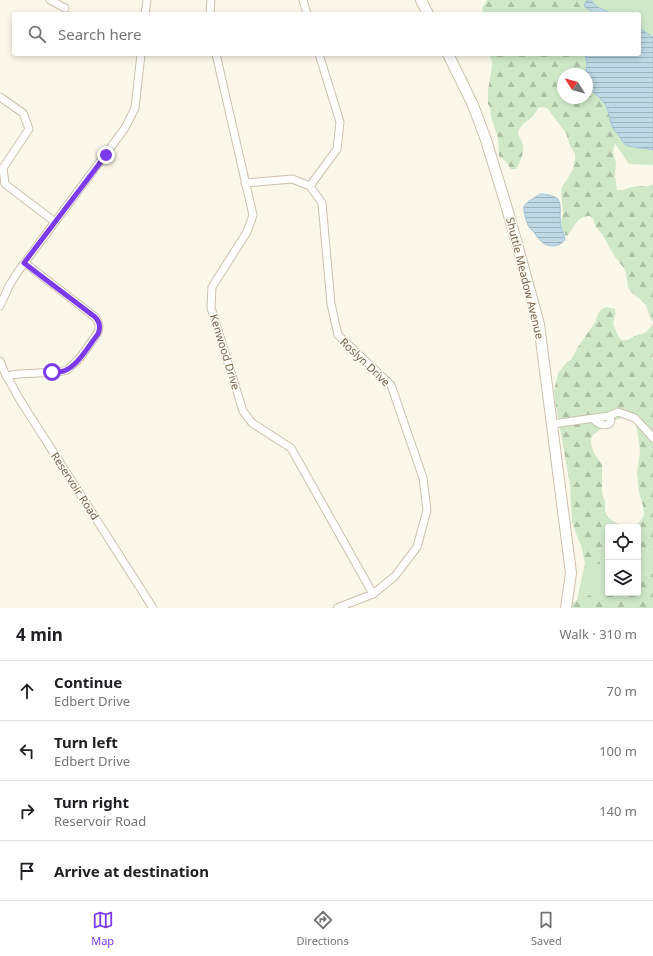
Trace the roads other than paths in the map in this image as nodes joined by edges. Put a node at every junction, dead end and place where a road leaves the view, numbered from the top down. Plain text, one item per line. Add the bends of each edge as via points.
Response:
1 (50, 0) edge
2 (146, 0) edge
3 (212, 0) edge
4 (303, 0) edge
5 (421, 0) edge
6 (65, 8) dead end
7 (145, 12) edge
8 (210, 12) edge
9 (306, 12) edge
10 (427, 12) edge
11 (141, 56) edge
12 (216, 56) edge
13 (320, 56) edge
14 (449, 56) edge
15 (0, 97) edge
16 (245, 183) junction
17 (310, 186) junction
18 (55, 222) junction
19 (24, 263) junction
20 (0, 306) edge
21 (0, 361) edge
22 (6, 376) junction
23 (552, 424) junction
24 (653, 438) edge
25 (373, 594) junction
26 (153, 608) edge
27 (337, 608) edge
28 (566, 608) edge

1 - 6 street
2 - 7 street
3 - 8 street
4 - 9 street
5 - 10 street
11 - 18 street via 135,108 125,128
12 - 16 street, Kenwood Drive
13 - 17 street via 340,122 337,149
14 - 23 street, Shuttle Meadow Avenue via 473,104 509,215 539,324
15 - 18 street via 23,113 29,129 2,168 5,184
16 - 17 street, Roslyn Drive via 292,178
16 - 25 street, Kenwood Drive via 253,215 247,232 212,287 211,308 243,411 252,423 291,448
17 - 25 street, Roslyn Drive via 322,202 331,304 338,335 391,385 423,478 427,510 417,547 395,576
18 - 19 street
19 - 20 street
19 - 22 street via 95,317 100,326 98,334 67,370
21 - 22 street, Reservoir Road
22 - 26 street, Reservoir Road
23 - 24 street via 593,419 604,426 611,421 609,416 618,412 635,418
23 - 28 street, Shuttle Meadow Avenue via 571,573
25 - 27 street, Roslyn Drive

